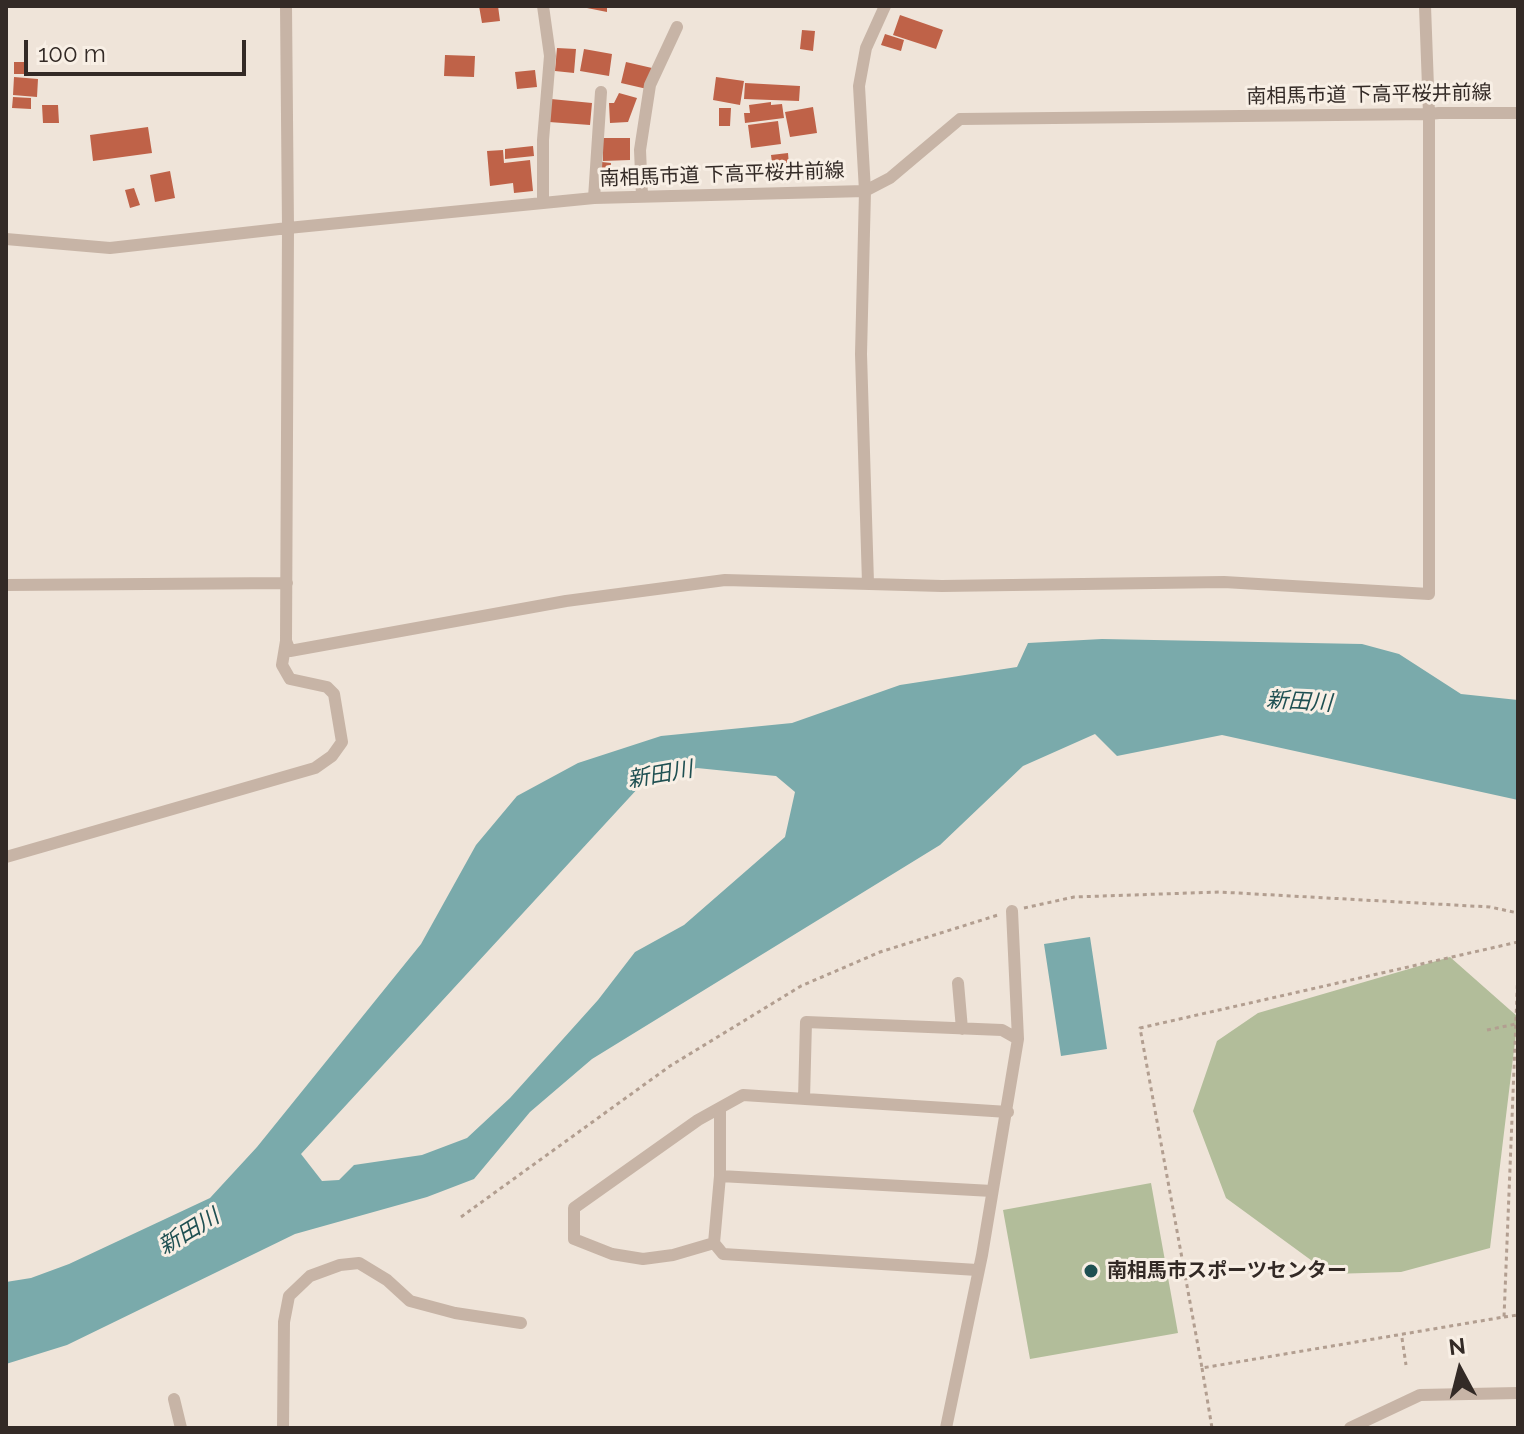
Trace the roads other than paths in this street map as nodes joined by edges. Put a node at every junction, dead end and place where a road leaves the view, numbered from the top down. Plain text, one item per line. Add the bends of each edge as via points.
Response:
1 (286, 6) edge
2 (543, 6) edge
3 (885, 6) edge
4 (1425, 6) edge
5 (677, 27) dead end
6 (601, 92) dead end
7 (1518, 113) edge
8 (1429, 114) junction
9 (865, 191) junction
10 (642, 196) junction
11 (594, 198) junction
12 (543, 203) junction
13 (288, 228) junction
14 (6, 239) edge
15 (287, 583) junction
16 (868, 583) junction
17 (6, 585) edge
18 (286, 641) junction
19 (6, 857) edge
20 (1012, 911) dead end
21 (958, 983) dead end
22 (962, 1029) junction
23 (1018, 1039) junction
24 (804, 1099) junction
25 (720, 1110) junction
26 (1008, 1112) junction
27 (720, 1176) junction
28 (992, 1191) junction
29 (714, 1243) junction
30 (977, 1270) junction
31 (521, 1323) dead end
32 (1518, 1393) edge
33 (174, 1399) dead end
34 (181, 1428) edge
35 (283, 1428) edge
36 (946, 1428) edge
37 (1350, 1428) edge

1 - 13 street
2 - 12 street via 550,56
3 - 9 street via 866,48 859,86
4 - 8 street
5 - 10 street via 650,85 640,150
6 - 11 street
7 - 8 street, 南相馬市道 下高平桜井前線
8 - 9 street, 南相馬市道 下高平桜井前線 via 960,119 890,178
8 - 16 street via 1429,594 1224,582
9 - 10 street, 南相馬市道 下高平桜井前線
9 - 16 street via 861,354
10 - 11 street, 南相馬市道 下高平桜井前線
11 - 12 street, 南相馬市道 下高平桜井前線
12 - 13 street, 南相馬市道 下高平桜井前線
13 - 14 street, 南相馬市道 下高平桜井前線 via 110,248
13 - 15 street
15 - 17 street
15 - 18 street
16 - 18 street via 725,580 566,601 322,648 290,651
18 - 19 street via 282,665 290,679 327,687 334,694 342,742 332,756 315,768
20 - 23 street
21 - 22 street
22 - 23 street via 1002,1030
22 - 24 street via 806,1022
23 - 26 street
24 - 25 street via 743,1095
24 - 26 street
25 - 27 street
25 - 29 street via 574,1208 574,1239 612,1254 658,1257
26 - 28 street
27 - 28 street
27 - 29 street
28 - 30 street
29 - 30 street via 723,1254 740,1258
30 - 36 street
31 - 35 street via 410,1301 359,1263 310,1276 289,1296 286,1309
32 - 37 street via 1420,1395
33 - 34 street

